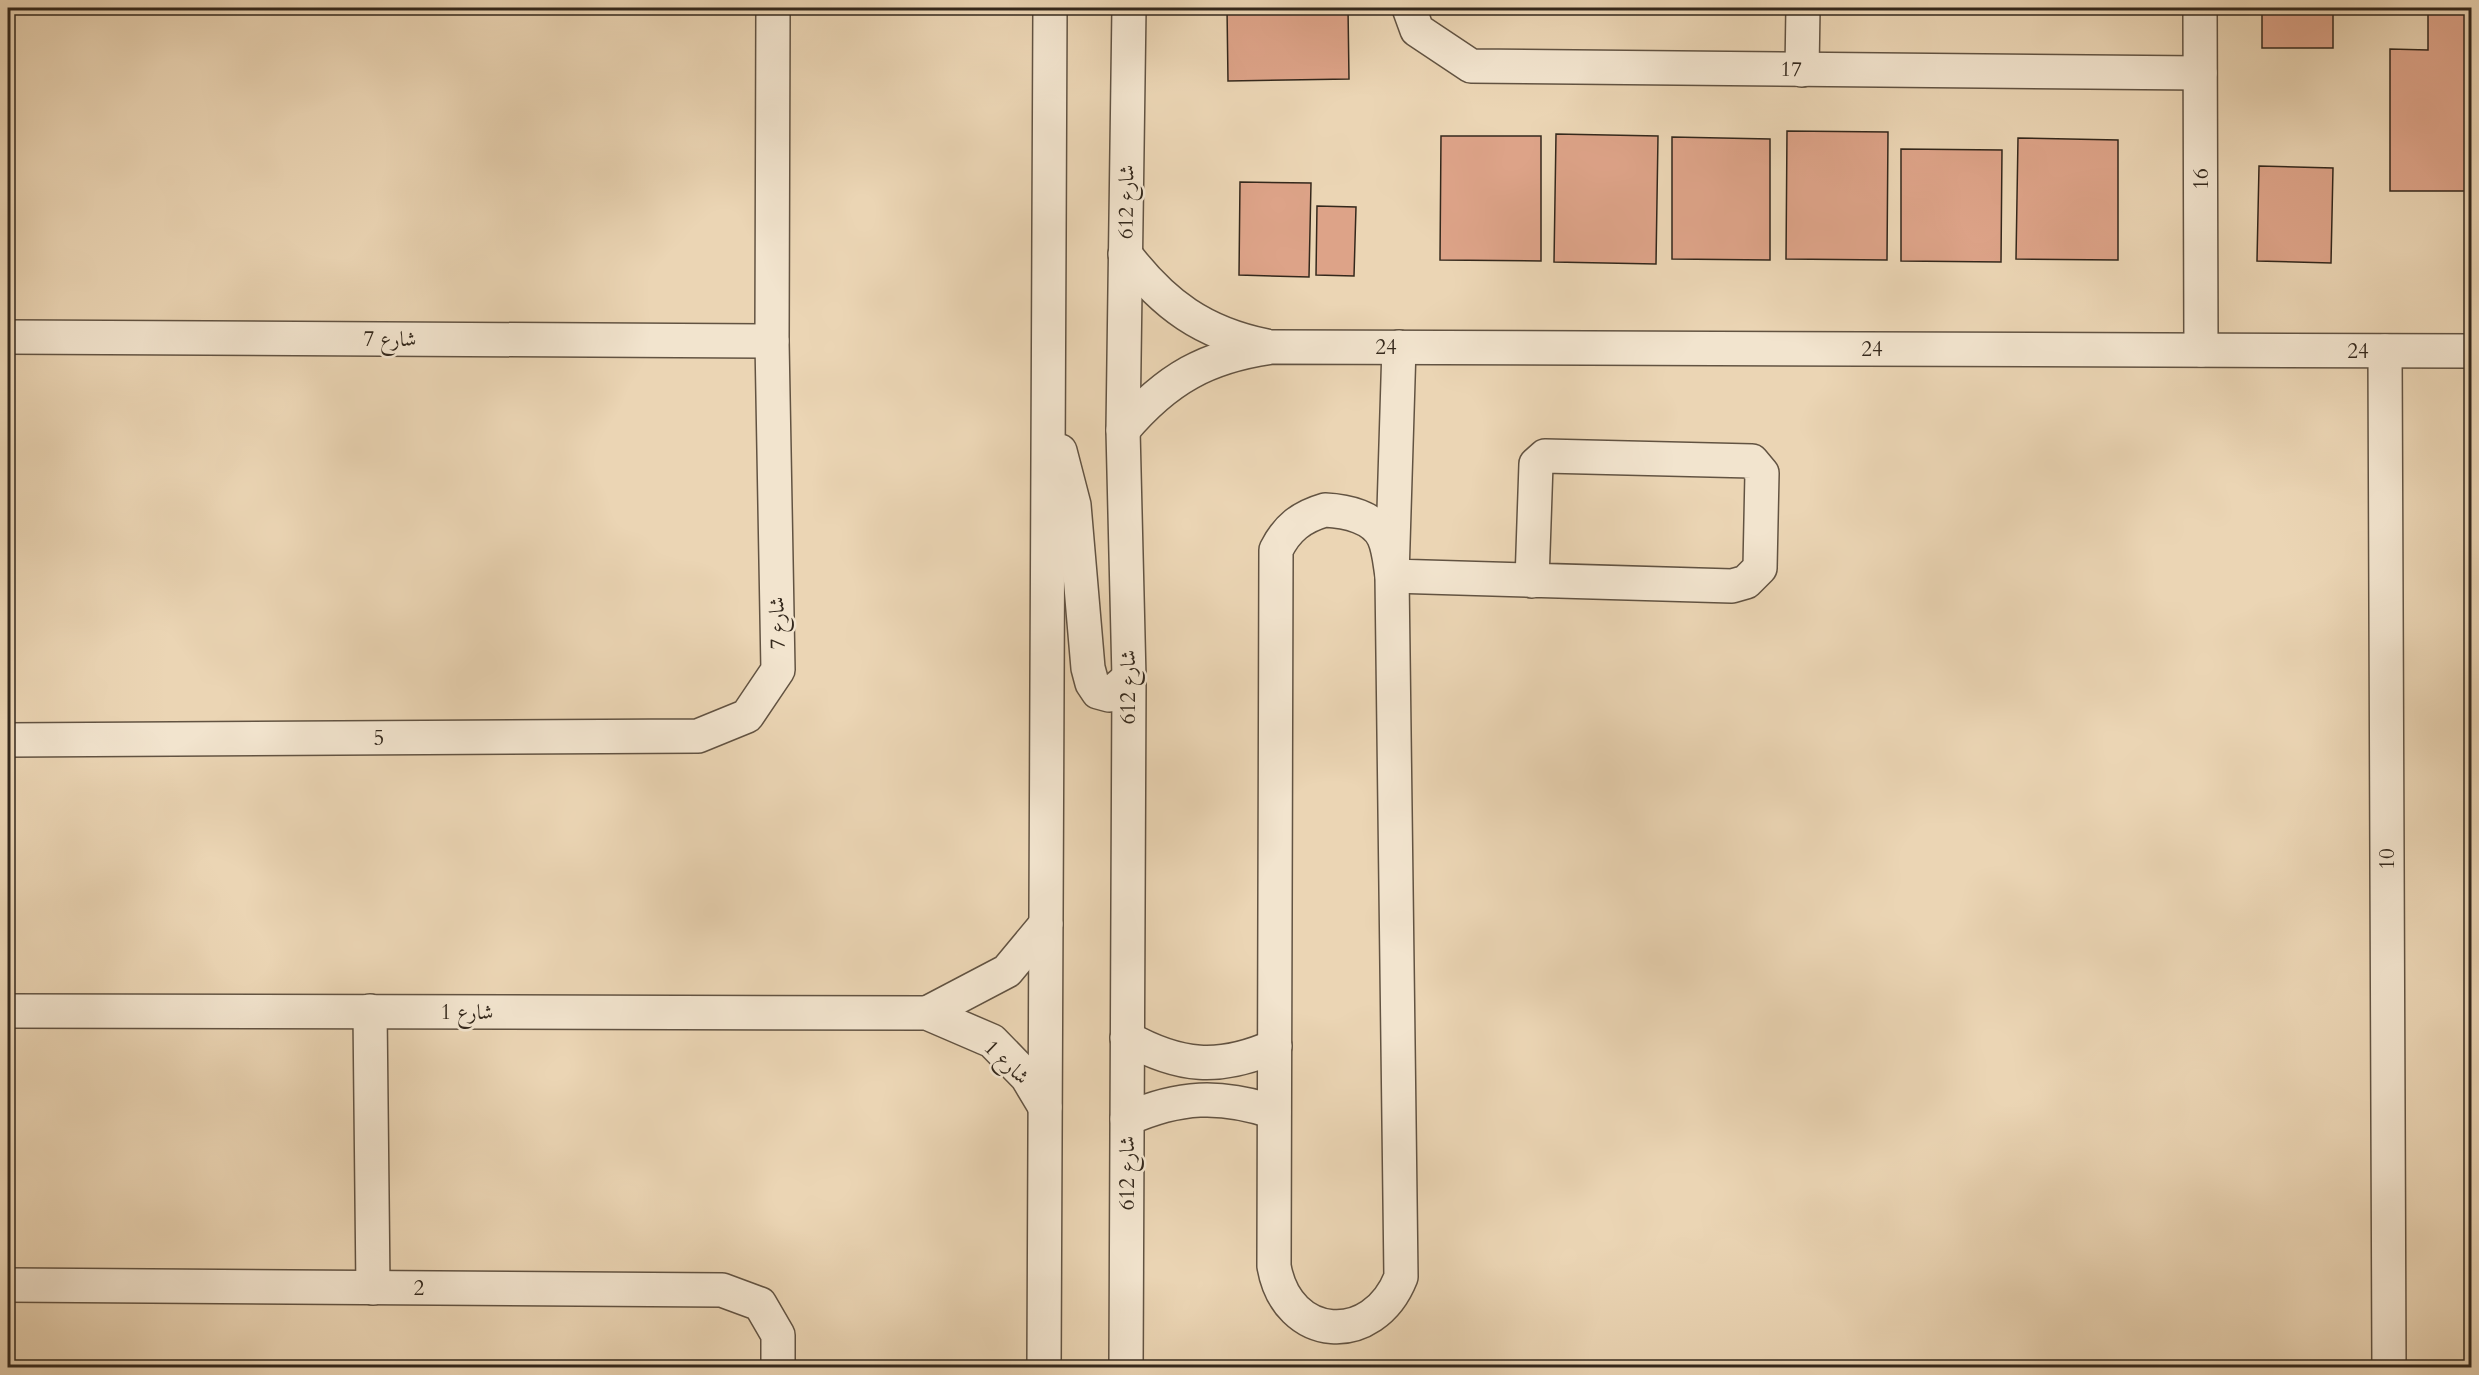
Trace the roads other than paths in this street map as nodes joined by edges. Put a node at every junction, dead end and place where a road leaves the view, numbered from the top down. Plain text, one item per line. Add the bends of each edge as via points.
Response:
1 (773, 8) edge
2 (1050, 8) edge
3 (1129, 8) edge
4 (1409, 8) edge
5 (1803, 8) edge
6 (2200, 8) edge
7 (1802, 70) junction
8 (2200, 73) junction
9 (1125, 254) junction
10 (8, 337) edge
11 (772, 341) junction
12 (1273, 347) junction
13 (1399, 347) junction
14 (2201, 350) junction
15 (2385, 351) junction
16 (2472, 351) edge
17 (1048, 403) junction
18 (1123, 430) junction
19 (1392, 576) junction
20 (1532, 581) junction
21 (1129, 678) junction
22 (747, 716) joint
23 (8, 740) edge
24 (1046, 924) junction
25 (8, 1011) edge
26 (370, 1011) junction
27 (927, 1013) junction
28 (1127, 1038) junction
29 (1275, 1046) junction
30 (1045, 1107) junction
31 (1274, 1112) junction
32 (1127, 1119) junction
33 (8, 1286) edge
34 (373, 1288) junction
35 (778, 1368) edge
36 (1044, 1368) edge
37 (1126, 1368) edge
38 (2390, 1368) edge

1 - 11 street, شارع 7
2 - 17 street
3 - 9 street, شارع 612
4 - 7 street, 17 via 1417,30 1471,66
5 - 7 street
6 - 8 street, 16
7 - 8 street, 17
8 - 14 street, 16
9 - 12 street, 24 via 1165,300 1190,318 1234,338
9 - 18 street, شارع 612
10 - 11 street, شارع 7
11 - 22 street, شارع 7 via 778,670
12 - 13 street, 24
12 - 18 street, 24 via 1215,359 1189,372 1164,388
13 - 14 street, 24
13 - 19 street
14 - 15 street, 24
15 - 16 street, 24
15 - 38 street, 10
17 - 21 street via 1074,505 1092,683 1098,692 1109,695
17 - 24 street
18 - 21 street, شارع 612
19 - 20 street
19 - 29 street via 1384,537 1372,524 1342,510 1325,510 1302,519 1284,535 1276,550
19 - 31 street via 1401,1277 1384,1307 1354,1325 1336,1327 1306,1318 1293,1308 1276,1281
20 - 20 street via 1536,464 1545,456 1752,461 1762,473 1760,568 1746,582 1732,586
21 - 28 street, شارع 612
22 - 23 street, 5 via 698,736
24 - 27 street, شارع 1 via 1007,971
24 - 30 street
25 - 26 street, شارع 1
26 - 27 street, شارع 1
26 - 34 street
27 - 30 street, شارع 1 via 992,1041 1027,1077
28 - 29 street via 1150,1051 1200,1064 1242,1059
28 - 32 street, شارع 612
29 - 31 street
30 - 36 street
31 - 32 street via 1234,1101 1200,1099 1150,1109
32 - 37 street, شارع 612
33 - 34 street, 2
34 - 35 street, 2 via 722,1290 760,1304 778,1335

